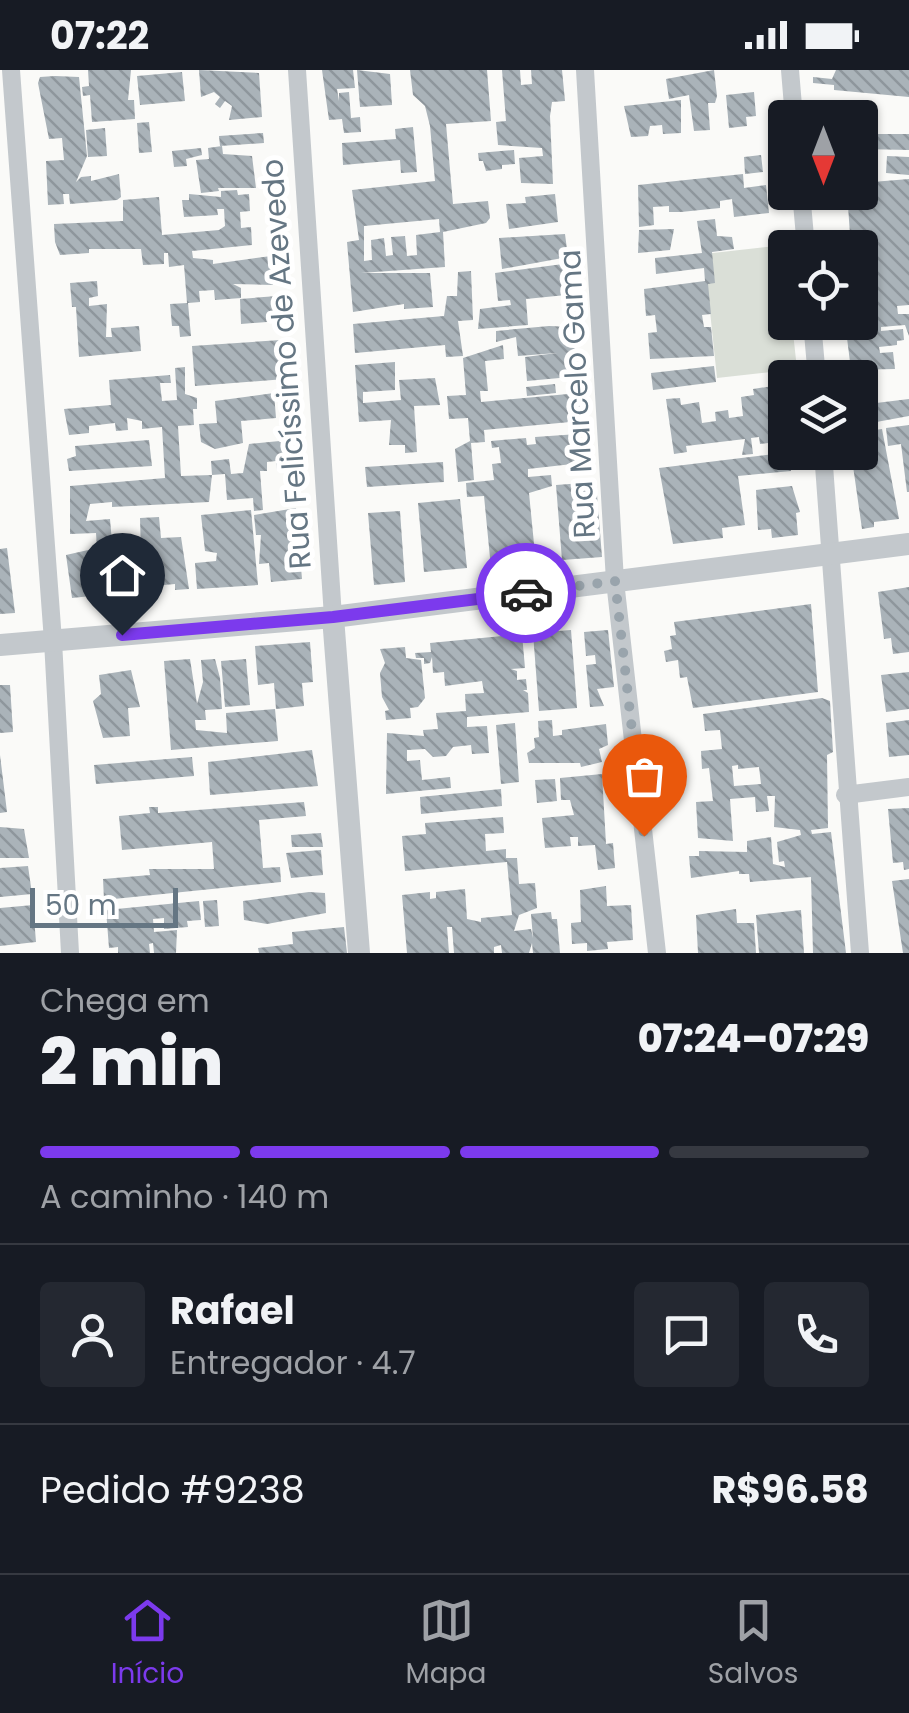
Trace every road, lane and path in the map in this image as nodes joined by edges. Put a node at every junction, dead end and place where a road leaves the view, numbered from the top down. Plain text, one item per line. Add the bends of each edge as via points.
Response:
1 (11, 70) edge
2 (297, 70) edge
3 (585, 70) edge
4 (790, 70) edge
5 (792, 100) edge
6 (825, 470) edge
7 (909, 544) edge
8 (832, 554) junction
9 (615, 581) junction
10 (333, 617) junction
11 (52, 641) junction
12 (0, 645) edge
13 (909, 788) edge
14 (845, 795) junction
15 (70, 953) edge
16 (359, 953) edge
17 (657, 953) edge
18 (860, 953) edge

1 - 11 street
2 - 10 street, Rua Felicíssimo de Azevedo
3 - 9 street, Rua Marcelo Gama
4 - 5 street
6 - 8 street
7 - 8 street
8 - 9 street
8 - 14 street
9 - 10 street
9 - 17 street, Rua Marcelo Gama
10 - 11 street
10 - 16 street, Rua Felicíssimo de Azevedo
11 - 12 street
11 - 15 street
13 - 14 street
14 - 18 street

